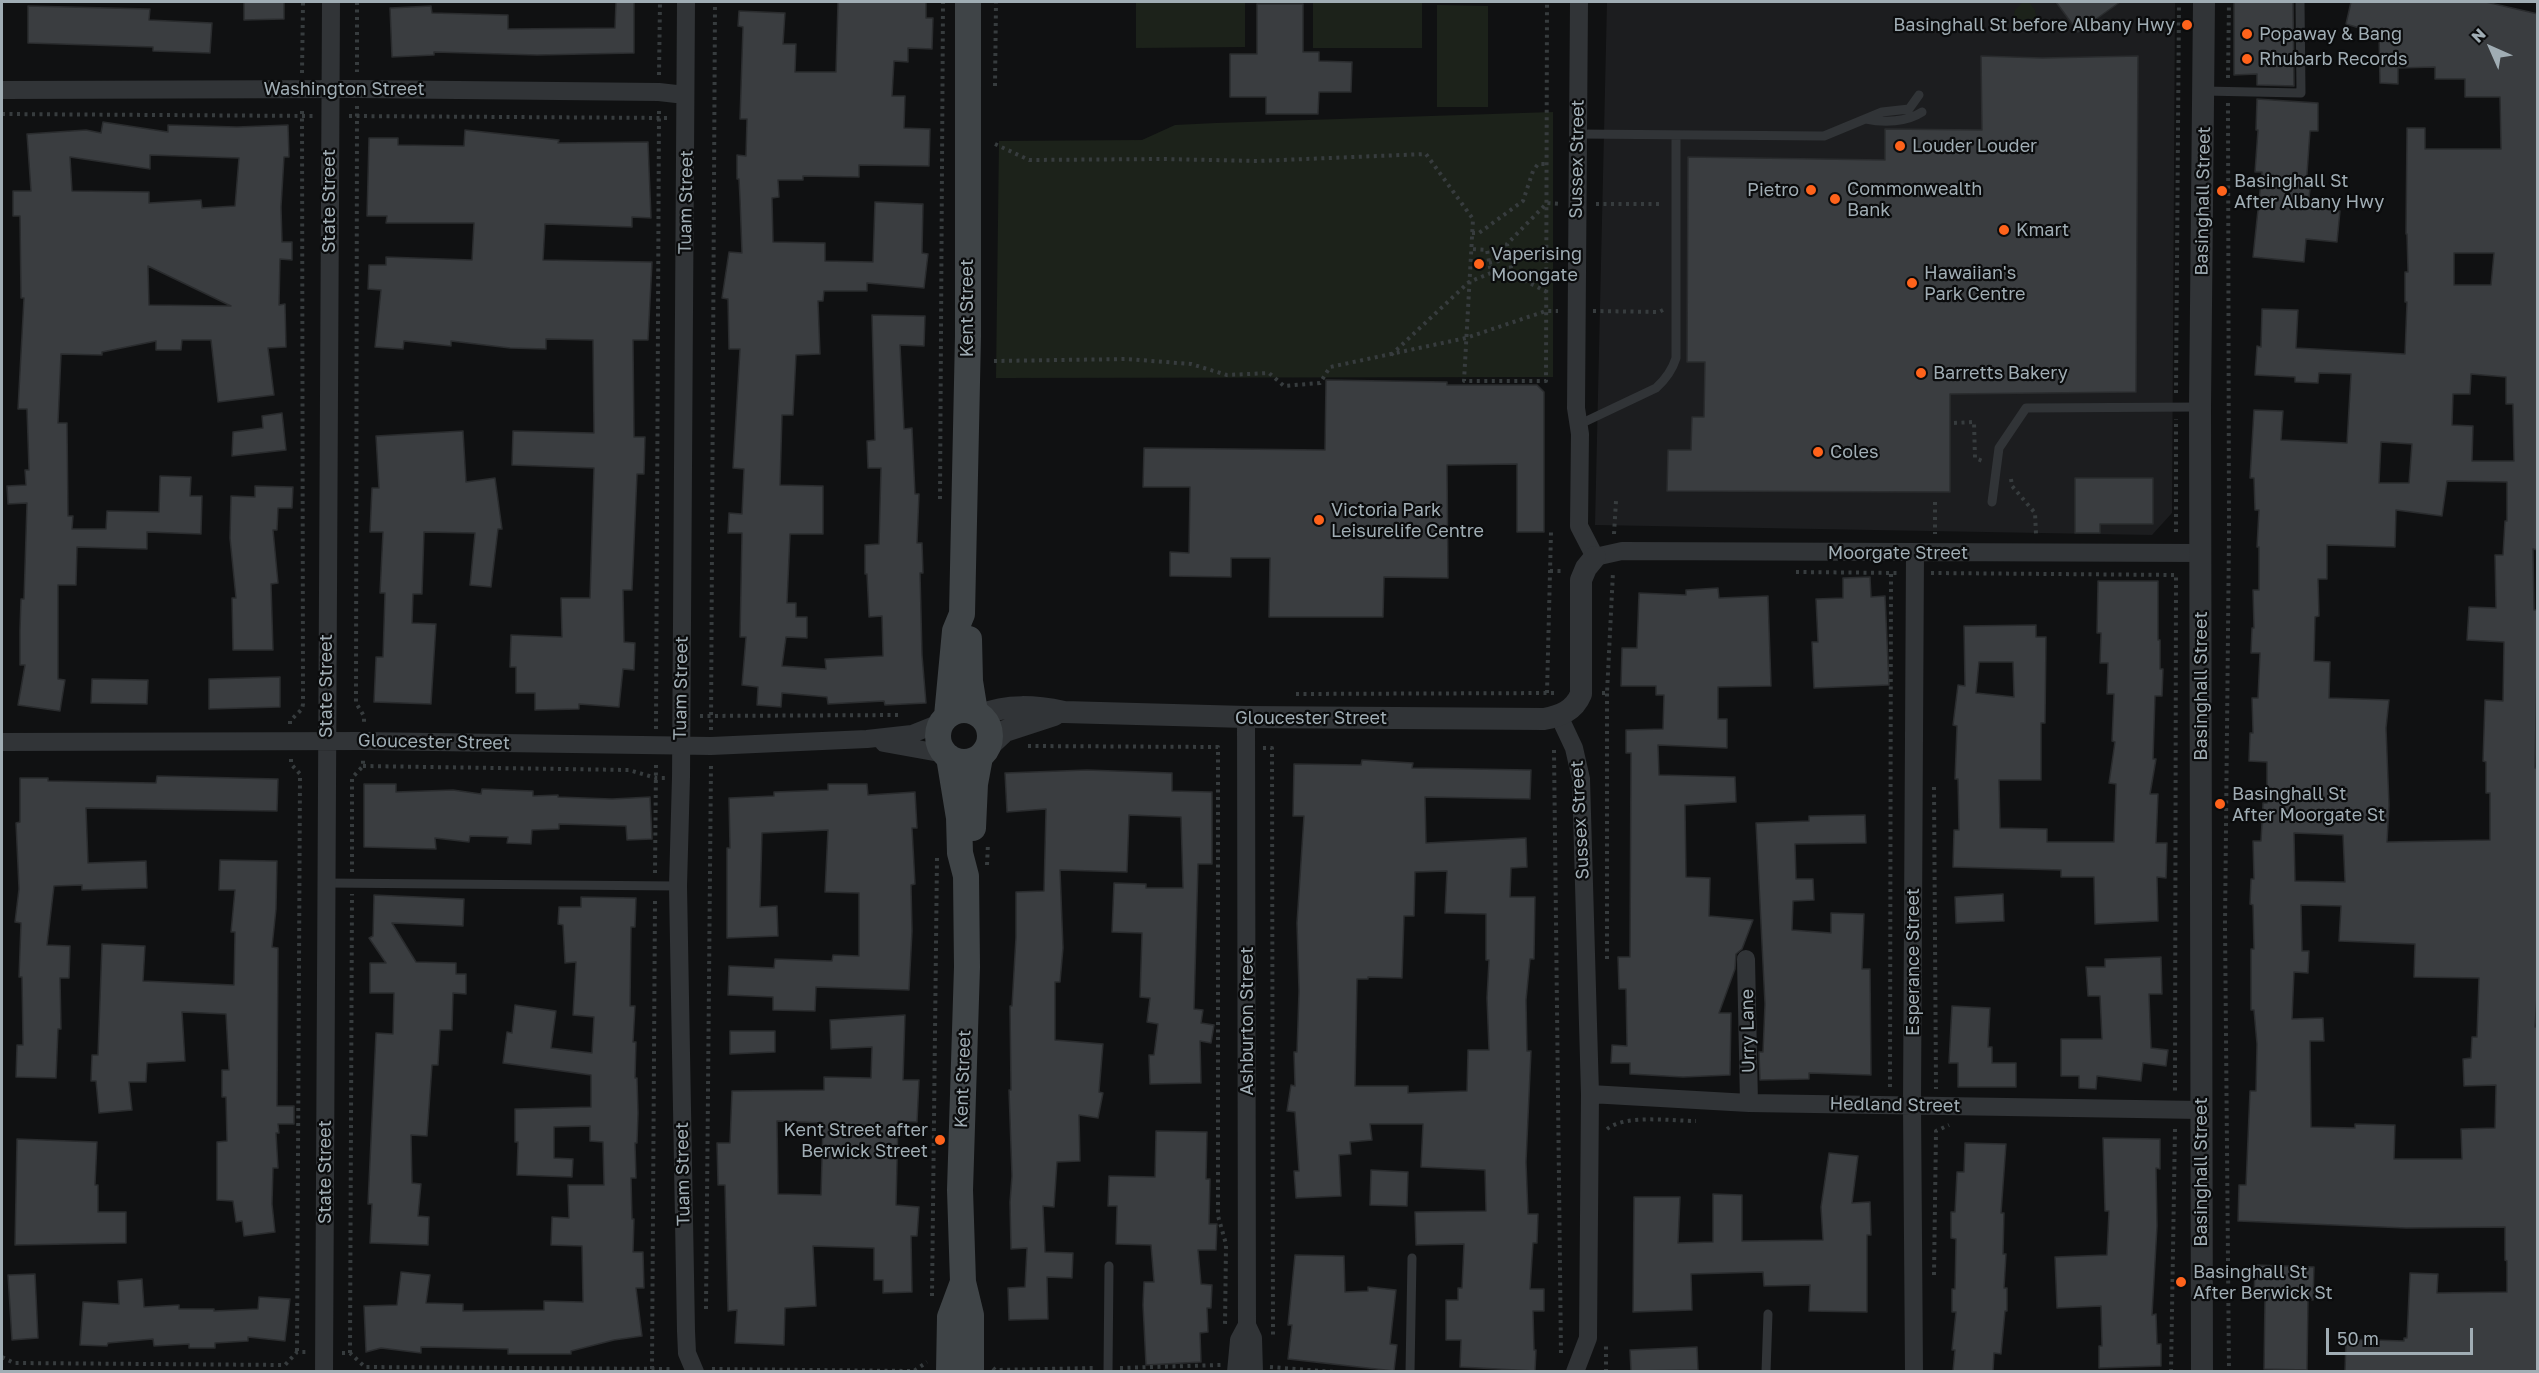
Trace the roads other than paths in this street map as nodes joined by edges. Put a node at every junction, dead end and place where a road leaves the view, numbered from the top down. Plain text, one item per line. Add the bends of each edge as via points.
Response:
1 (331, 2) edge
2 (686, 2) edge
3 (968, 2) edge
4 (1580, 2) edge
5 (2204, 2) edge
6 (2300, 2) edge
7 (330, 89) junction
8 (2, 90) edge
9 (2204, 92) junction
10 (686, 95) junction
11 (1919, 95) dead end
12 (1922, 112) dead end
13 (1866, 119) junction
14 (1577, 134) junction
15 (1676, 135) junction
16 (2200, 407) junction
17 (1578, 425) junction
18 (1992, 502) dead end
19 (1915, 553) junction
20 (2201, 554) junction
21 (1602, 563) junction
22 (962, 614) junction
23 (1064, 712) junction
24 (978, 713) junction
25 (1246, 717) junction
26 (1555, 717) junction
27 (945, 719) junction
28 (867, 739) junction
29 (326, 741) junction
30 (2, 742) edge
31 (681, 745) junction
32 (984, 752) junction
33 (947, 756) junction
34 (977, 872) junction
35 (326, 883) junction
36 (678, 886) junction
37 (1746, 959) dead end
38 (1590, 1094) junction
39 (1749, 1103) junction
40 (1912, 1105) junction
41 (2201, 1110) junction
42 (1412, 1258) dead end
43 (1109, 1266) dead end
44 (963, 1282) junction
45 (1768, 1314) dead end
46 (1247, 1325) junction
47 (939, 1365) edge
48 (980, 1367) edge
49 (1231, 1368) edge
50 (1568, 1368) edge
51 (699, 1369) edge
52 (1259, 1369) edge
53 (1108, 1370) edge
54 (324, 1371) edge
55 (1410, 1371) edge
56 (1766, 1371) edge
57 (1914, 1371) edge
58 (2202, 1371) edge

1 - 7 street, State Street
2 - 10 street, Tuam Street
3 - 22 main road, Kent Street via 968,336
4 - 14 street, Sussex Street
5 - 9 street, Basinghall Street
6 - 9 lane via 2301,93
7 - 8 street, Washington Street
7 - 10 street, Washington Street
7 - 29 street, State Street
9 - 16 street, Basinghall Street
10 - 31 street, Tuam Street
11 - 13 lane via 1909,109 1889,110
12 - 13 lane via 1912,119
13 - 15 lane via 1824,136
14 - 15 lane
14 - 17 street, Sussex Street
15 - 17 lane via 1676,358 1667,378 1656,388
16 - 18 lane via 2026,408 1999,448
16 - 20 street, Basinghall Street
17 - 21 street, Sussex Street via 1579,526
19 - 20 street, Moorgate Street
19 - 21 street, Moorgate Street
19 - 40 street, Esperance Street
20 - 41 street, Basinghall Street
21 - 26 street via 1581,580 1581,694 1575,706
22 - 24 main road, Kent Street via 968,621 970,681
22 - 27 main road, Kent Street via 955,631
23 - 24 street, Gloucester Street via 1040,707 1000,707
23 - 25 street, Gloucester Street
23 - 32 street, Gloucester Street via 1005,731
24 - 27 main road via 961,710
24 - 32 main road via 990,731
25 - 26 street, Gloucester Street
25 - 46 street, Ashburton Street
26 - 38 street, Sussex Street via 1574,748 1581,778
27 - 28 street, Gloucester Street via 912,734
27 - 33 main road via 939,742
28 - 31 street, Gloucester Street
28 - 33 street, Gloucester Street
29 - 30 street, Gloucester Street
29 - 31 street, Gloucester Street
29 - 35 street, State Street
31 - 36 street, Tuam Street
32 - 33 main road via 968,762
32 - 34 main road, Kent Street via 975,784 972,857
33 - 34 main road, Kent Street via 959,818 960,853
34 - 44 main road, Kent Street via 967,968 960,1190
35 - 36 lane
35 - 54 street, State Street
36 - 51 street, Tuam Street via 686,1331 687,1353
37 - 39 street, Urry Lane
38 - 39 street, Hedland Street
38 - 50 street, Sussex Street via 1588,1338
39 - 40 street, Hedland Street
40 - 41 street, Hedland Street
40 - 57 street, Esperance Street
41 - 58 street, Basinghall Street
42 - 55 lane
43 - 53 lane
44 - 47 main road, Kent Street
44 - 48 main road, Kent Street
45 - 56 lane
46 - 49 street, Ashburton Street
46 - 52 street, Ashburton Street

